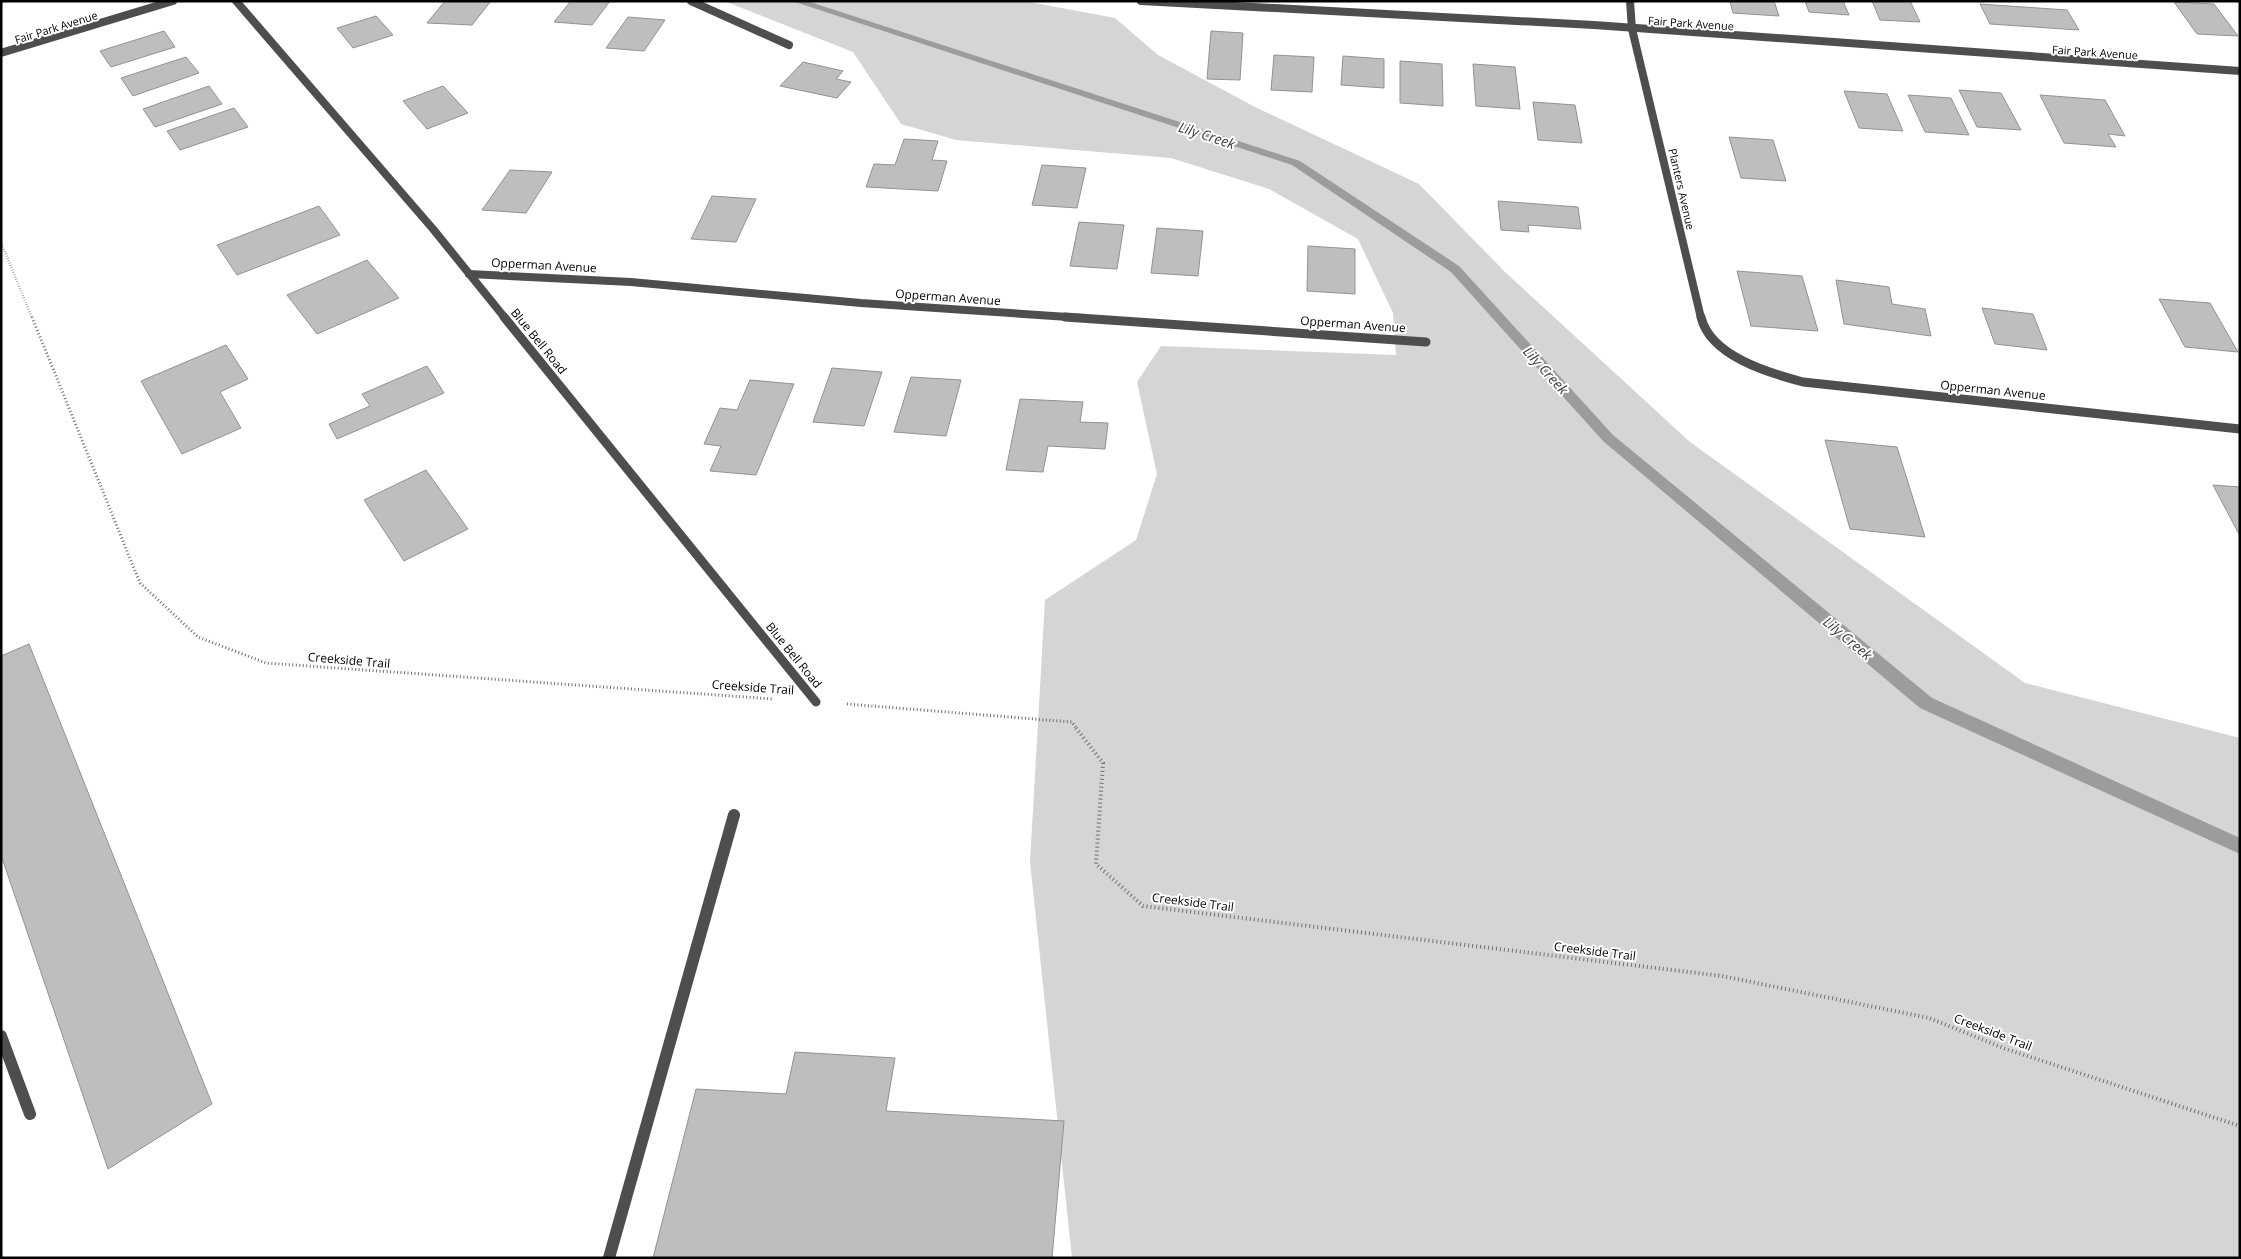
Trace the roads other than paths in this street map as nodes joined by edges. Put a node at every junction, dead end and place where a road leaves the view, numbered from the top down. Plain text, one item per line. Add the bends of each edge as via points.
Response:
1 (173, 1) edge
2 (236, 1) edge
3 (691, 1) edge
4 (1141, 1) edge
5 (1630, 1) edge
6 (1632, 29) junction
7 (789, 45) dead end
8 (1, 53) edge
9 (2240, 71) edge
10 (469, 274) junction
11 (1426, 342) dead end
12 (1746, 364) joint
13 (2240, 429) edge
14 (816, 702) road end
15 (734, 815) dead end
16 (1, 1036) edge
17 (30, 1114) dead end
18 (609, 1258) edge

1 - 8 street, Fair Park Avenue
2 - 10 street, Blue Bell Road
3 - 7 street
4 - 6 street, Fair Park Avenue
5 - 6 street, Planters Avenue
6 - 9 street, Fair Park Avenue
6 - 12 street, Planters Avenue via 1702,321 1722,347
10 - 11 street, Opperman Avenue via 631,282 861,303
10 - 14 street, Blue Bell Road
12 - 13 street, Opperman Avenue via 1772,375 1802,382
15 - 18 street
16 - 17 street

